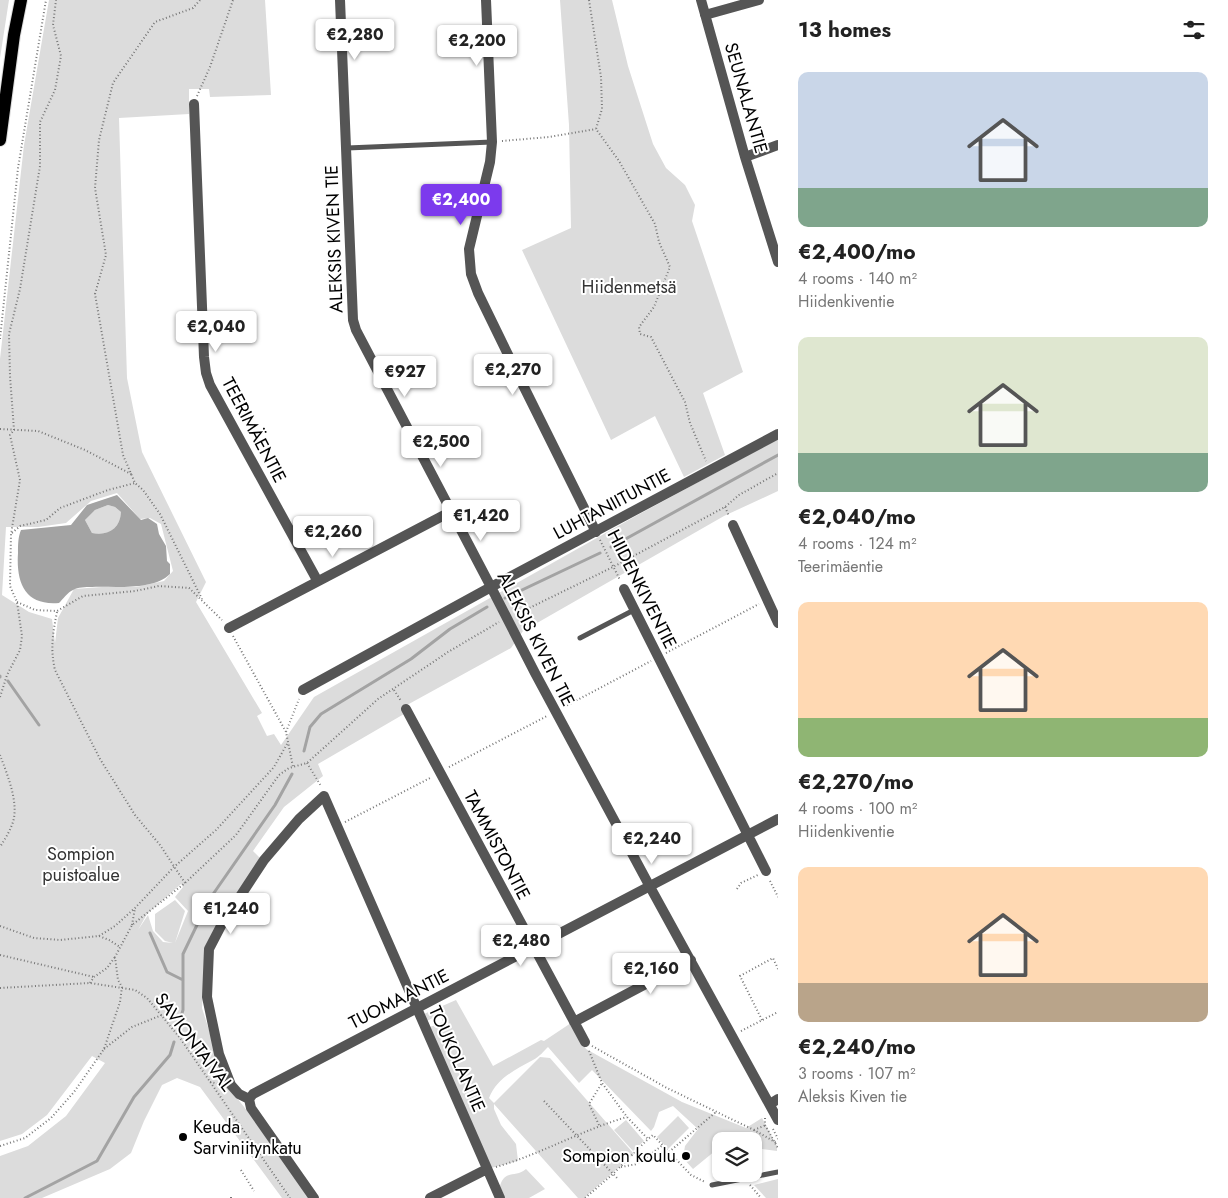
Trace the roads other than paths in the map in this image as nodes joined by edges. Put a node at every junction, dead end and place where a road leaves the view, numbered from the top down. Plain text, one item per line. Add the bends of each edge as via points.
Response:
1 (21, 0) edge
2 (340, 0) edge
3 (486, 0) edge
4 (701, 0) edge
5 (759, 0) edge
6 (705, 14) junction
7 (194, 104) road end
8 (0, 140) edge
9 (492, 142) junction
10 (778, 145) edge
11 (347, 148) junction
12 (745, 156) junction
13 (778, 262) edge
14 (778, 434) edge
15 (450, 512) junction
16 (733, 525) dead end
17 (596, 532) junction
18 (317, 580) junction
19 (491, 586) junction
20 (624, 589) road end
21 (634, 610) junction
22 (778, 623) edge
23 (229, 628) road end
24 (580, 638) dead end
25 (303, 690) road end
26 (406, 709) road end
27 (778, 818) edge
28 (748, 834) junction
29 (766, 871) road end
30 (649, 885) junction
31 (533, 946) junction
32 (691, 960) junction
33 (417, 1008) junction
34 (574, 1022) junction
35 (585, 1042) road end
36 (249, 1099) junction
37 (774, 1102) edge
38 (774, 1122) edge
39 (487, 1169) junction
40 (778, 1172) edge
41 (712, 1185) road end
42 (314, 1198) edge
43 (430, 1198) edge
44 (500, 1198) edge

1 - 8 main road
2 - 11 street, ALEKSIS KIVEN TIE
3 - 9 street, HIIDENKIVENTIE
4 - 6 street, SEUNALANTIE
5 - 6 street
6 - 12 street, SEUNALANTIE
7 - 18 street, TEERIMÄENTIE via 206,373
9 - 11 lane
9 - 17 street, HIIDENKIVENTIE via 469,249 471,274 528,398
10 - 12 street
11 - 15 street, ALEKSIS KIVEN TIE via 353,320
12 - 13 street, SEUNALANTIE
14 - 17 street, LUHTANIITUNTIE
15 - 18 street
15 - 19 street, ALEKSIS KIVEN TIE
16 - 22 street
17 - 19 street, LUHTANIITUNTIE
18 - 23 street
19 - 25 street, LUHTANIITUNTIE
19 - 30 street, ALEKSIS KIVEN TIE
20 - 21 street, HIIDENKIVENTIE
21 - 24 lane
21 - 28 street, HIIDENKIVENTIE
26 - 31 street, TAMMISTONTIE
27 - 28 street, TUOMAANTIE
28 - 29 street, HIIDENKIVENTIE
28 - 30 street, TUOMAANTIE
30 - 31 street, TUOMAANTIE
30 - 32 street, ALEKSIS KIVEN TIE
31 - 33 street, TUOMAANTIE
31 - 34 street, TAMMISTONTIE
32 - 34 street
32 - 37 street, ALEKSIS KIVEN TIE
33 - 36 street, TUOMAANTIE via 280,1079
33 - 36 street, TOUKOLANTIE via 324,796 298,819 264,860 209,949 207,997 219,1054 231,1085
33 - 39 street, TOUKOLANTIE
34 - 35 street, TAMMISTONTIE
36 - 42 street via 251,1108
37 - 38 street, ALEKSIS KIVEN TIE
39 - 43 street
39 - 44 street, TOUKOLANTIE
40 - 41 lane

